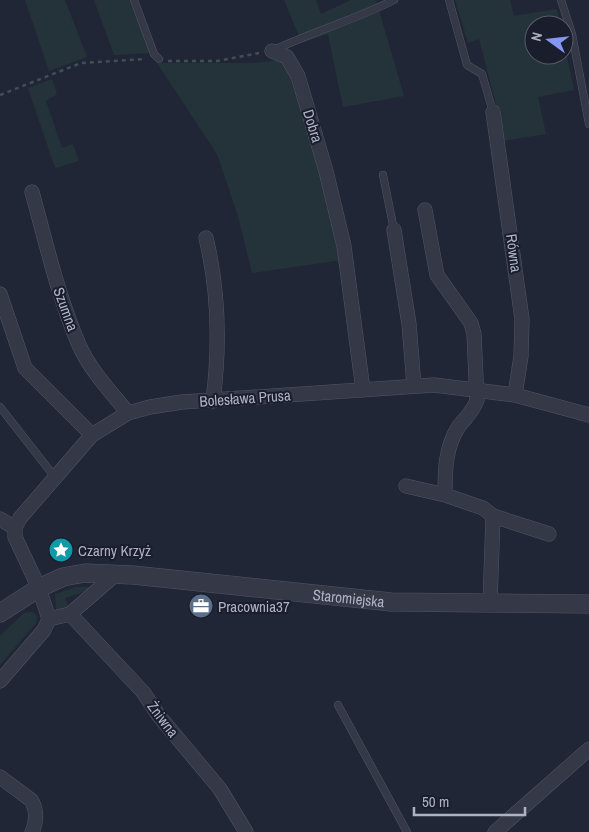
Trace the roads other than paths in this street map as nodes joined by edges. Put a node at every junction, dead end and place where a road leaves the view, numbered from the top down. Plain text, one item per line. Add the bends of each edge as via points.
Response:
1 (134, 0) edge
2 (394, 0) edge
3 (449, 0) edge
4 (561, 0) edge
5 (272, 51) joint
6 (159, 59) road end
7 (492, 112) joint
8 (589, 124) edge
9 (383, 175) dead end
10 (32, 192) dead end
11 (425, 210) dead end
12 (394, 230) joint
13 (206, 238) dead end
14 (0, 294) edge
15 (414, 386) junction
16 (477, 389) junction
17 (363, 390) junction
18 (515, 395) junction
19 (213, 401) junction
20 (0, 408) edge
21 (128, 413) junction
22 (589, 415) edge
23 (92, 435) junction
24 (54, 476) junction
25 (406, 486) dead end
26 (445, 495) junction
27 (493, 516) junction
28 (0, 519) edge
29 (15, 528) junction
30 (549, 534) dead end
31 (116, 574) junction
32 (39, 588) junction
33 (490, 604) junction
34 (589, 604) edge
35 (0, 613) edge
36 (70, 614) junction
37 (49, 619) junction
38 (0, 681) edge
39 (338, 705) dead end
40 (588, 754) edge
41 (0, 777) edge
42 (32, 832) edge
43 (246, 832) edge
44 (407, 832) edge
45 (495, 832) edge

1 - 6 lane via 154,54
2 - 5 lane
3 - 7 lane via 468,65 482,74
4 - 8 lane via 572,34
5 - 17 street, Dobra via 287,57 298,76 326,171 344,246
7 - 18 street, Równa via 522,319
9 - 12 lane
10 - 21 street, Szumna via 58,288 80,346
11 - 16 street via 437,275 471,323
12 - 15 street via 409,324
13 - 19 street via 212,260 219,327
14 - 23 street via 25,368
15 - 16 street, Bolesława Prusa
15 - 17 street, Bolesława Prusa
16 - 18 street, Bolesława Prusa
16 - 26 street via 474,410 452,438 446,455
17 - 19 street, Bolesława Prusa
18 - 22 street, Bolesława Prusa
19 - 21 street, Bolesława Prusa via 165,404
20 - 24 lane
21 - 23 street, Bolesława Prusa
23 - 24 street, Bolesława Prusa
24 - 29 street, Bolesława Prusa via 26,509
25 - 26 street
26 - 27 street via 483,508
27 - 30 street
27 - 33 street
28 - 29 street
29 - 32 street
31 - 32 street, Staromiejska via 69,575
31 - 33 street, Staromiejska via 382,601
31 - 36 street
32 - 35 street, Staromiejska
32 - 37 street
33 - 34 street, Staromiejska
36 - 37 street
36 - 43 street, Żniwna via 143,692 220,789
37 - 38 street via 44,630
39 - 44 lane
40 - 45 street
41 - 42 street via 35,805

